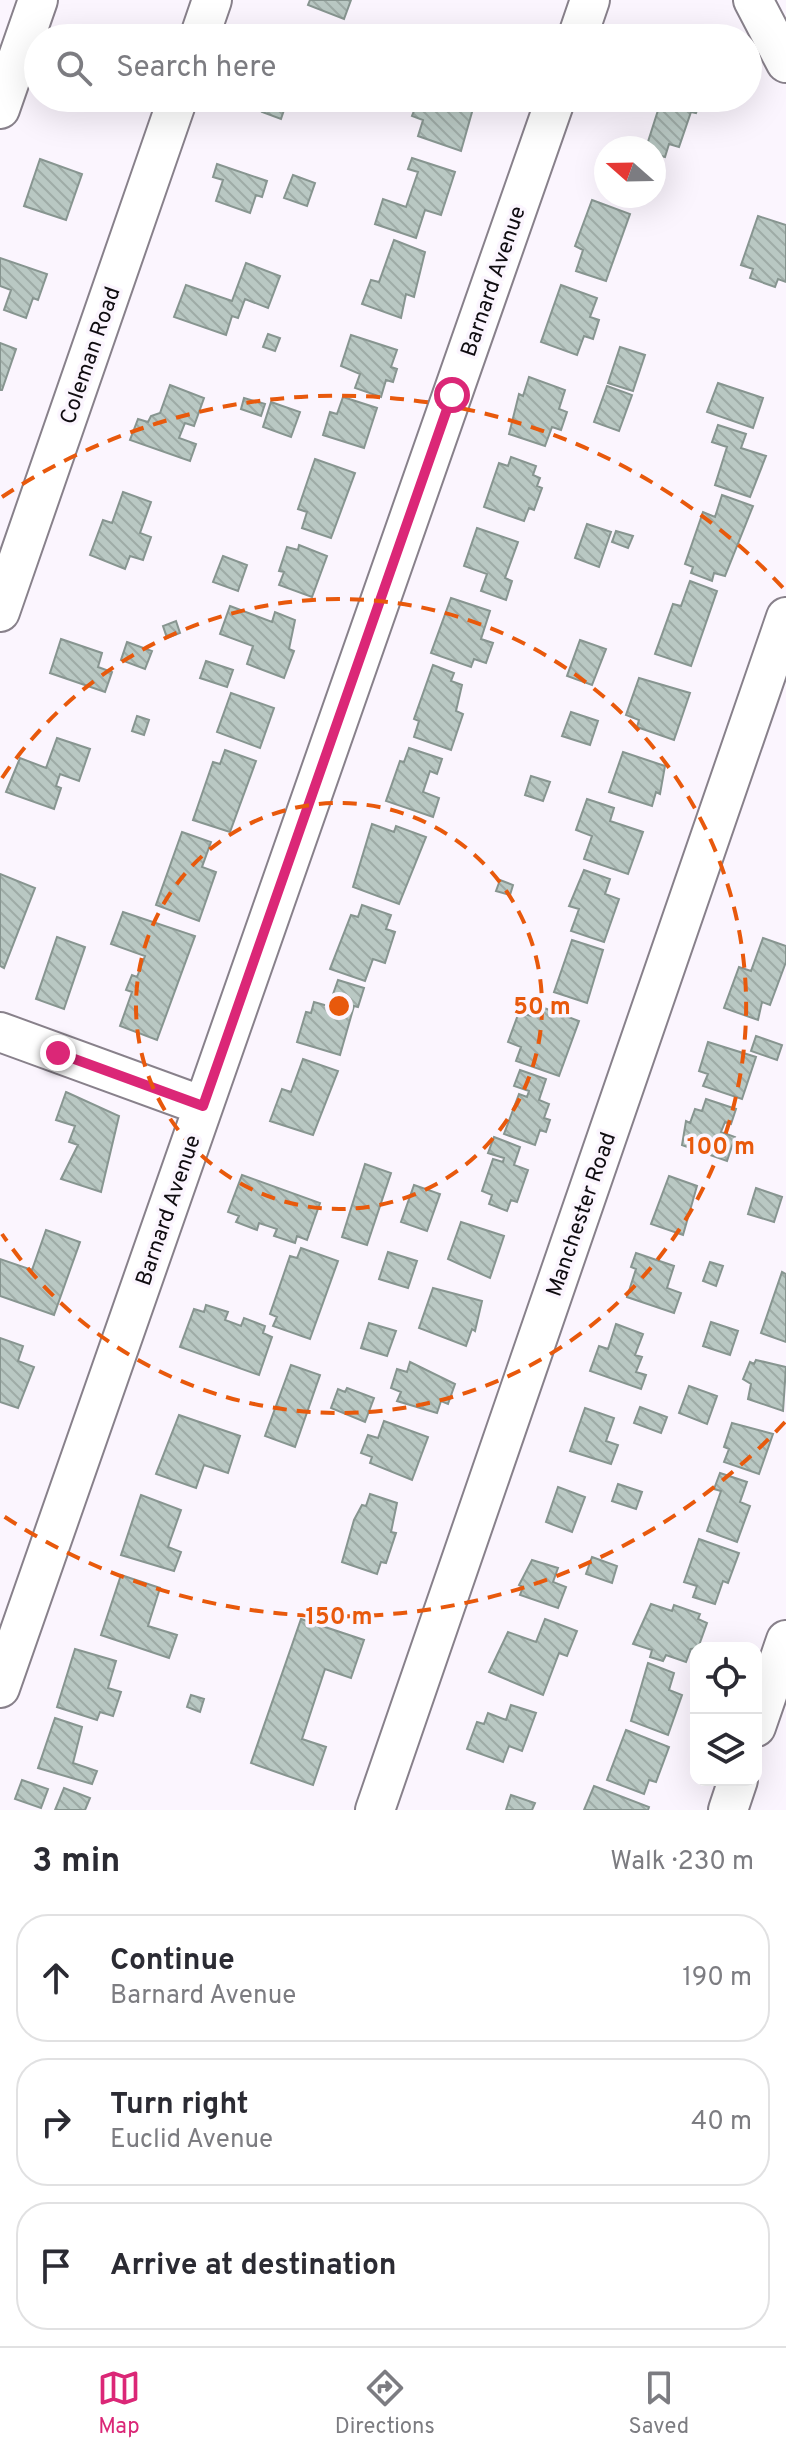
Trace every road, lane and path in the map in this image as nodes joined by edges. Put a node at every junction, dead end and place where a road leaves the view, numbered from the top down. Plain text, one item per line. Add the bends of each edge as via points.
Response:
1 (38, 0) edge
2 (212, 0) edge
3 (590, 0) edge
4 (753, 0) edge
5 (30, 24) edge
6 (204, 24) edge
7 (582, 24) edge
8 (24, 40) edge
9 (783, 46) edge
10 (0, 109) edge
11 (173, 112) edge
12 (551, 112) edge
13 (0, 612) edge
14 (786, 617) edge
15 (0, 1032) edge
16 (203, 1106) junction
17 (786, 1640) edge
18 (0, 1688) edge
19 (760, 1714) edge
20 (736, 1786) edge
21 (375, 1810) edge
22 (728, 1810) edge

1 - 5 street
2 - 6 street
3 - 7 street
4 - 9 street
8 - 10 street
11 - 13 street, Coleman Road
12 - 16 street, Barnard Avenue
14 - 21 street, Manchester Road
15 - 16 street
16 - 18 street, Barnard Avenue
17 - 19 street
20 - 22 street

